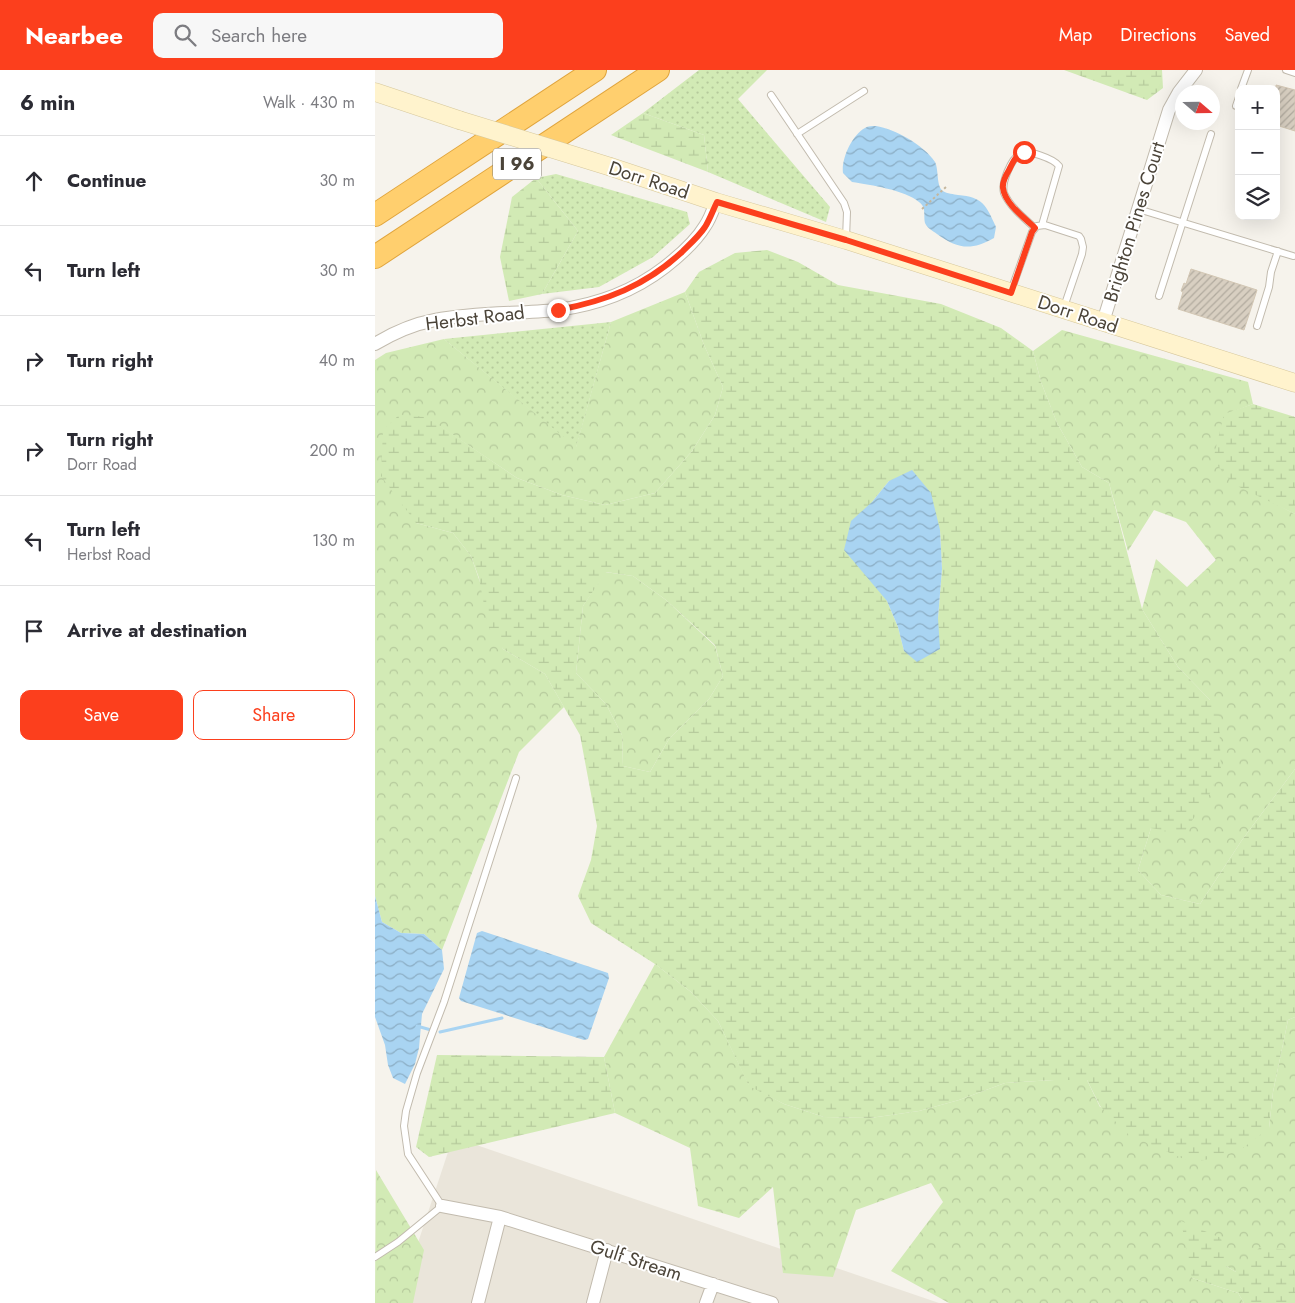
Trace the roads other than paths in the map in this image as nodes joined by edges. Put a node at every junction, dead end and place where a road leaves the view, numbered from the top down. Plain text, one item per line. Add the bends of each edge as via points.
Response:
1 (595, 70) edge
2 (658, 70) edge
3 (1196, 70) edge
4 (1248, 70) edge
5 (1286, 70) edge
6 (1295, 73) edge
7 (1242, 85) edge
8 (863, 91) dead end
9 (375, 92) edge
10 (771, 95) dead end
11 (797, 134) junction
12 (1211, 134) dead end
13 (717, 202) junction
14 (1138, 209) junction
15 (375, 215) edge
16 (1182, 222) junction
17 (1038, 227) junction
18 (846, 240) junction
19 (1278, 251) junction
20 (1293, 256) dead end
21 (375, 257) edge
22 (1011, 293) junction
23 (1159, 296) dead end
24 (1064, 310) junction
25 (1103, 322) junction
26 (1257, 326) dead end
27 (375, 344) edge
28 (1295, 383) edge
29 (516, 778) dead end
30 (442, 1206) junction
31 (501, 1217) junction
32 (607, 1250) junction
33 (375, 1258) edge
34 (713, 1284) junction
35 (478, 1303) edge
36 (593, 1303) edge
37 (707, 1303) edge
38 (773, 1303) edge

1 - 15 highway, I 96
2 - 21 highway, I 96
3 - 14 street, Brighton Pines Court via 1169,110
4 - 7 lane
5 - 6 lane
8 - 11 lane
9 - 13 street, Dorr Road, bridge
10 - 11 lane
11 - 18 lane via 844,203 847,212
12 - 16 lane
13 - 18 street, Dorr Road
13 - 27 street, Herbst Road via 705,226 689,245 657,273 622,292 558,310 435,320 400,331
14 - 16 lane
14 - 25 street, Brighton Pines Court
16 - 19 lane
16 - 23 lane
17 - 17 lane via 1059,166 1051,159 1024,152 1012,164 1003,188 1011,204
17 - 22 lane via 1032,232
17 - 24 lane via 1051,226 1079,236 1083,243
18 - 22 street, Dorr Road
19 - 20 lane
19 - 26 lane
22 - 24 street, Dorr Road
24 - 25 street, Dorr Road
25 - 28 street, Dorr Road
29 - 30 lane via 406,1111 404,1126 408,1154
30 - 31 street, Gulf Stream
30 - 33 lane
31 - 32 street, Gulf Stream
31 - 35 street
32 - 34 street, Gulf Stream
32 - 36 street
34 - 37 street
34 - 38 street, Gulf Stream

